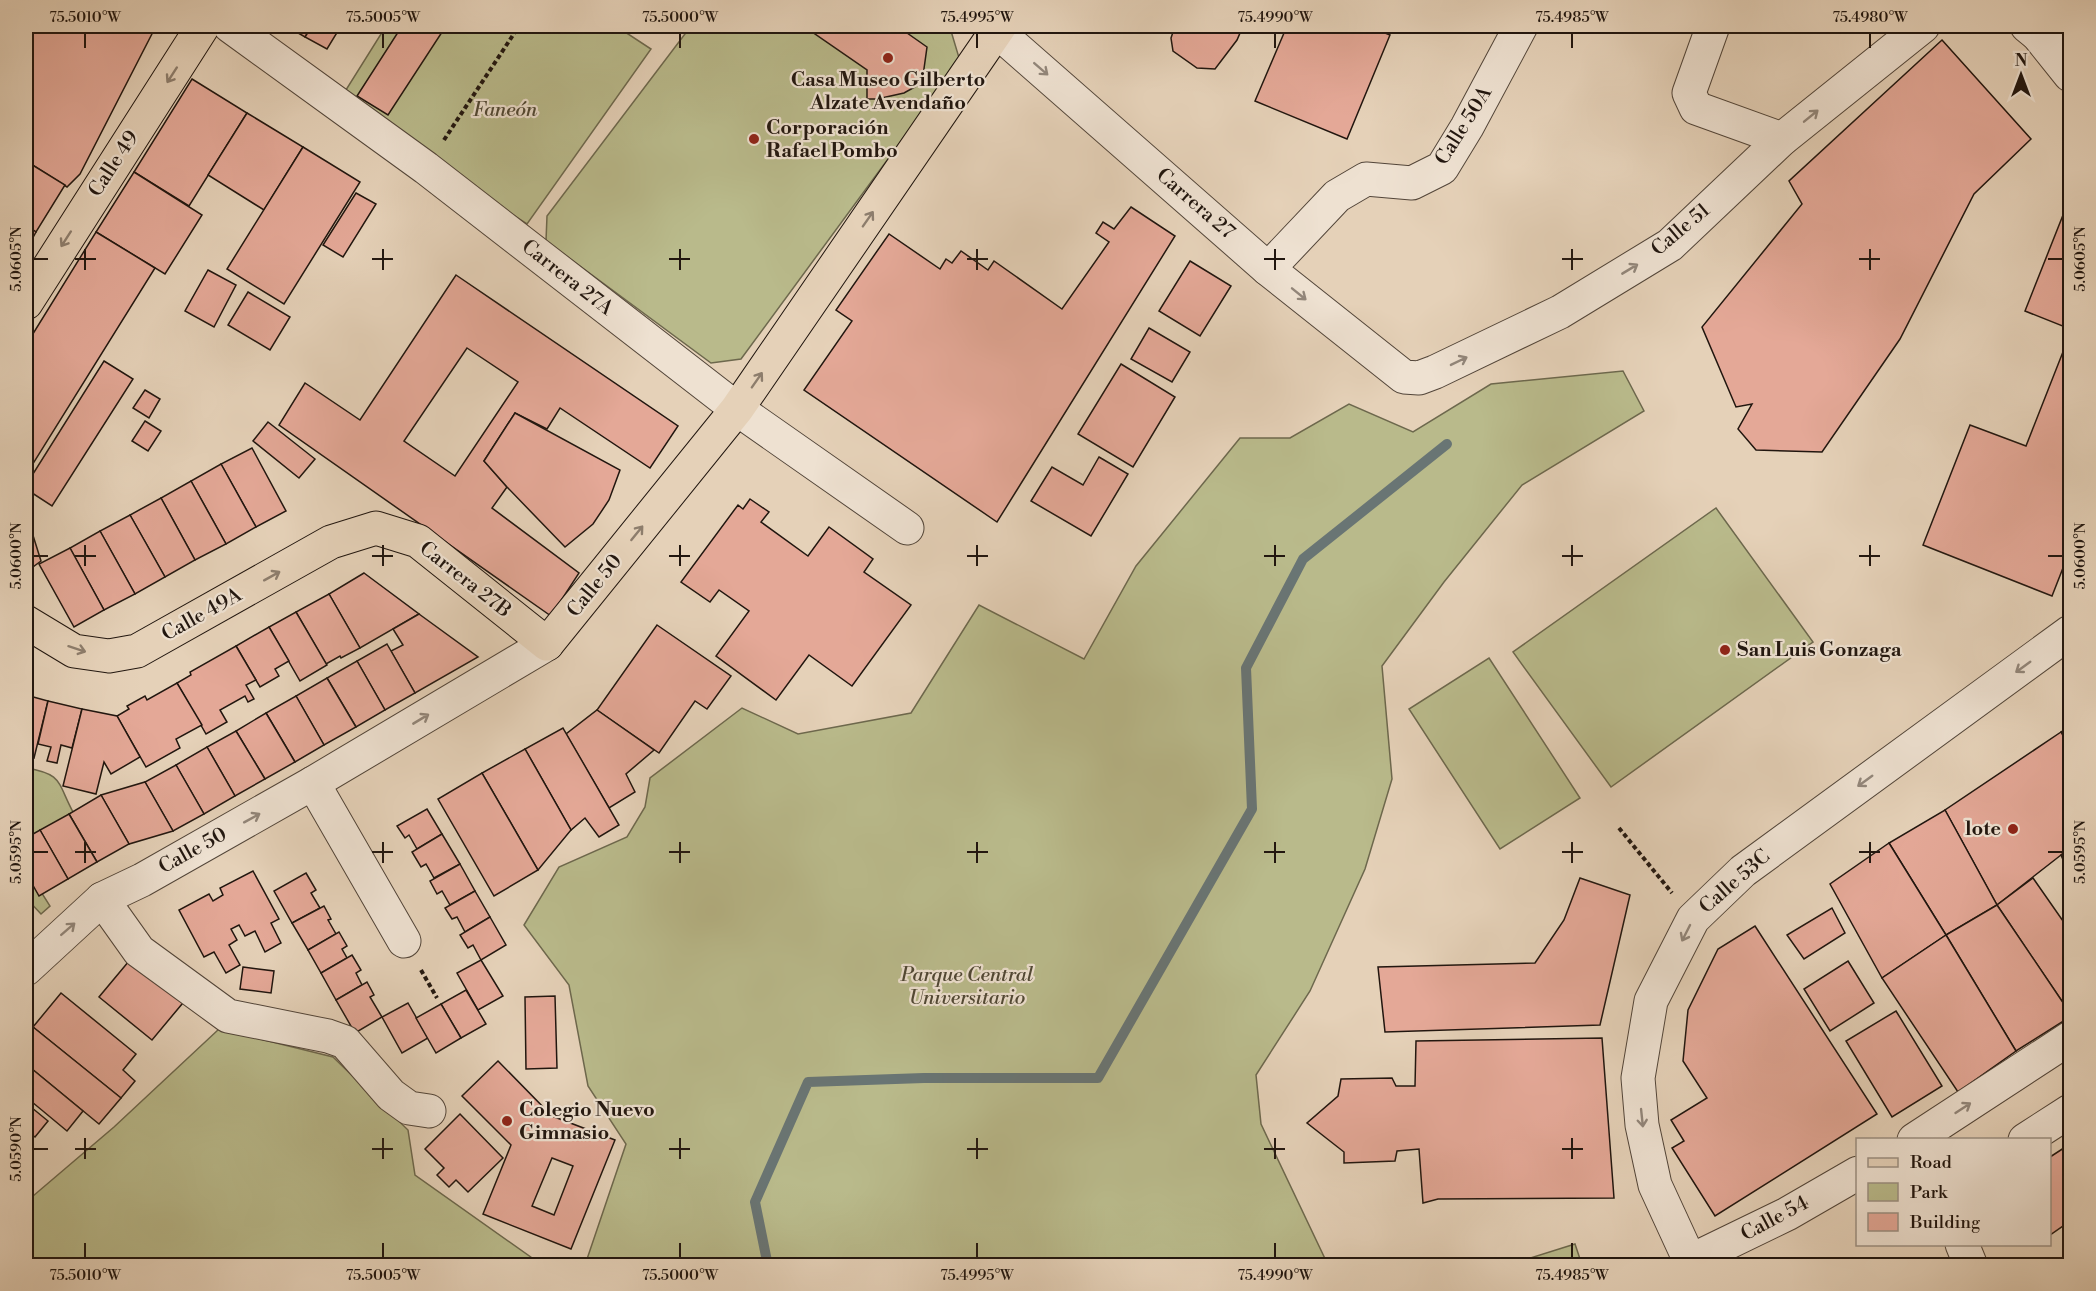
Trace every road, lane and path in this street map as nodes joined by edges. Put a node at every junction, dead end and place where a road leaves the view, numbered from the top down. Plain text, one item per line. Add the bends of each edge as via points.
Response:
1 (203, 26) edge
2 (230, 26) edge
3 (519, 26) edge
4 (1521, 26) edge
5 (1713, 26) edge
6 (1923, 26) edge
7 (996, 27) edge
8 (2044, 29) edge
9 (2070, 75) edge
10 (1782, 139) junction
11 (426, 168) junction
12 (1268, 268) junction
13 (26, 303) edge
14 (1404, 377) joint
15 (737, 409) junction
16 (376, 528) joint
17 (907, 528) dead end
18 (26, 622) edge
19 (2070, 632) edge
20 (547, 644) junction
21 (313, 783) junction
22 (1619, 828) dead end
23 (102, 899) junction
24 (1693, 919) junction
25 (404, 940) dead end
26 (26, 969) edge
27 (2070, 1038) edge
28 (429, 1111) dead end
29 (2070, 1111) edge
30 (1917, 1138) edge
31 (2028, 1138) edge
32 (1856, 1174) edge
33 (1962, 1246) edge
34 (1690, 1262) joint
35 (1971, 1266) edge

1 -> 13 main road, Calle 49
2 - 11 street, Carrera 27A
3 - 11 path
4 - 12 street, Calle 50A via 1443,168 1412,183 1366,179 1337,196
5 - 10 street via 1689,93 1696,108
10 -> 6 street, Calle 51
7 -> 12 street, Carrera 27
15 -> 7 main road, Calle 50
8 - 9 street
14 -> 10 street, Calle 51 via 1419,378 1435,372 1560,312 1670,245
11 - 15 street, Carrera 27A
12 -> 14 street, Carrera 27
15 - 17 street, Carrera 27A
20 -> 15 main road, Calle 50
18 -> 16 main road, Calle 49A via 74,651 109,656 138,651 331,542
16 - 20 main road, Carrera 27B via 418,541
19 -> 24 street, Calle 53C via 1743,871
21 -> 20 street, Calle 50
23 -> 21 street, Calle 50
21 - 25 street
22 - 24 path
26 -> 23 street, Calle 50
23 - 28 street via 139,951 228,1017 345,1042 391,1095 409,1108
24 -> 34 street, Calle 53C via 1651,1001 1638,1078 1642,1125 1655,1185
30 -> 27 street
29 - 31 street
32 - 34 street, Calle 54 via 1788,1214
33 - 35 street

